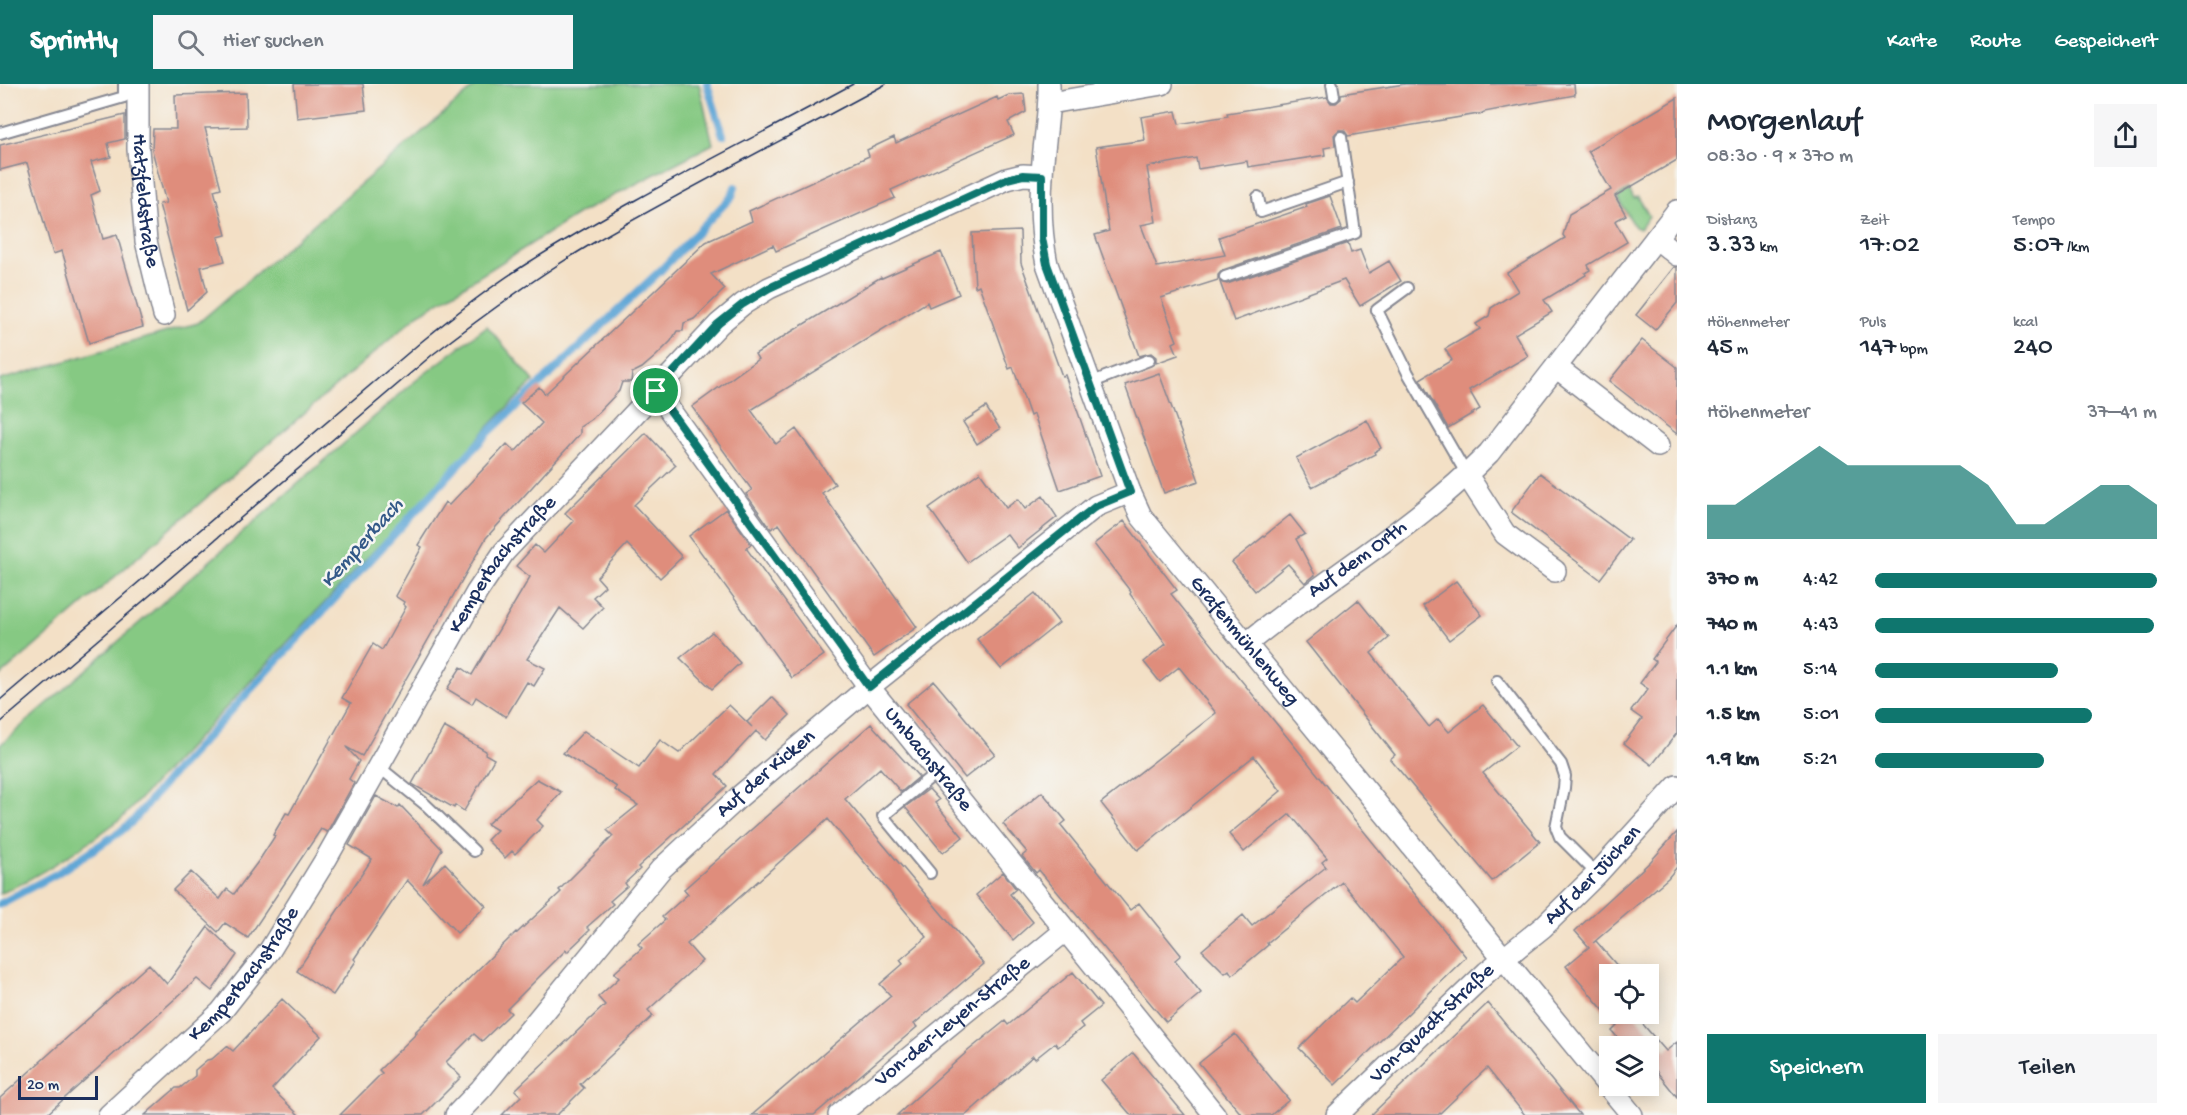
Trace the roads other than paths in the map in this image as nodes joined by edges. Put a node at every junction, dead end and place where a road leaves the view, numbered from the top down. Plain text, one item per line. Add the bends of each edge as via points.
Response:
1 (124, 84) edge
2 (138, 84) edge
3 (1162, 84) edge
4 (1332, 84) edge
5 (1050, 93) edge
6 (1334, 96) dead end
7 (0, 133) edge
8 (1341, 137) dead end
9 (1042, 176) junction
10 (1348, 182) junction
11 (1258, 197) dead end
12 (1677, 211) edge
13 (1656, 238) junction
14 (1677, 255) edge
15 (1225, 277) dead end
16 (1407, 288) dead end
17 (164, 315) dead end
18 (1149, 360) dead end
19 (1556, 367) junction
20 (1090, 383) junction
21 (656, 391) junction
22 (1658, 446) dead end
23 (1467, 475) junction
24 (1130, 492) junction
25 (1555, 571) dead end
26 (1246, 644) junction
27 (1497, 681) dead end
28 (869, 687) junction
29 (379, 767) junction
30 (937, 772) junction
31 (1677, 786) edge
32 (474, 851) dead end
33 (930, 873) dead end
34 (1598, 874) junction
35 (1066, 930) junction
36 (1504, 958) junction
37 (109, 1115) edge
38 (456, 1115) edge
39 (839, 1115) edge
40 (1215, 1115) edge
41 (1337, 1115) edge
42 (1632, 1115) edge

1 - 7 lane via 124,97
2 - 17 street, Hatzfeldstraße via 138,149 146,241
3 - 5 street
4 - 6 lane
5 - 9 street, Grafenmühlenweg
8 - 10 lane
9 - 20 street, Grafenmühlenweg via 1042,238 1047,264
9 - 21 street, Kemperbachstraße via 1007,179 769,288 718,324
10 - 11 lane via 1261,212
10 - 15 lane via 1355,233
12 - 13 street, Auf dem Orth
13 - 14 street
13 - 19 street, Auf dem Orth
16 - 23 lane via 1377,310 1408,374
18 - 20 lane
19 - 22 street
19 - 23 street, Auf dem Orth
20 - 24 street, Grafenmühlenweg
21 - 28 street, Umbachstraße
21 - 29 street, Kemperbachstraße via 504,552 477,592
23 - 25 street via 1505,534
23 - 26 street, Auf dem Orth via 1375,550
24 - 26 street, Grafenmühlenweg via 1141,516
24 - 28 street, Auf der Kicken via 1096,506
26 - 36 street, Grafenmühlenweg
27 - 34 lane via 1561,764 1565,776 1556,827 1560,837
28 - 30 street, Umbachstraße
28 - 38 street, Auf der Kicken via 660,869
29 - 32 lane
29 - 37 street, Kemperbachstraße via 270,950 221,1012
30 - 33 lane via 883,816
30 - 35 street, Umbachstraße
31 - 34 street, Auf der Jüchen
34 - 36 street, Auf der Jüchen
35 - 39 street, Von-der-Leyen-Straße
35 - 40 street, Umbachstraße
36 - 41 street, Von-Quadt-Straße
36 - 42 street, Grafenmühlenweg

